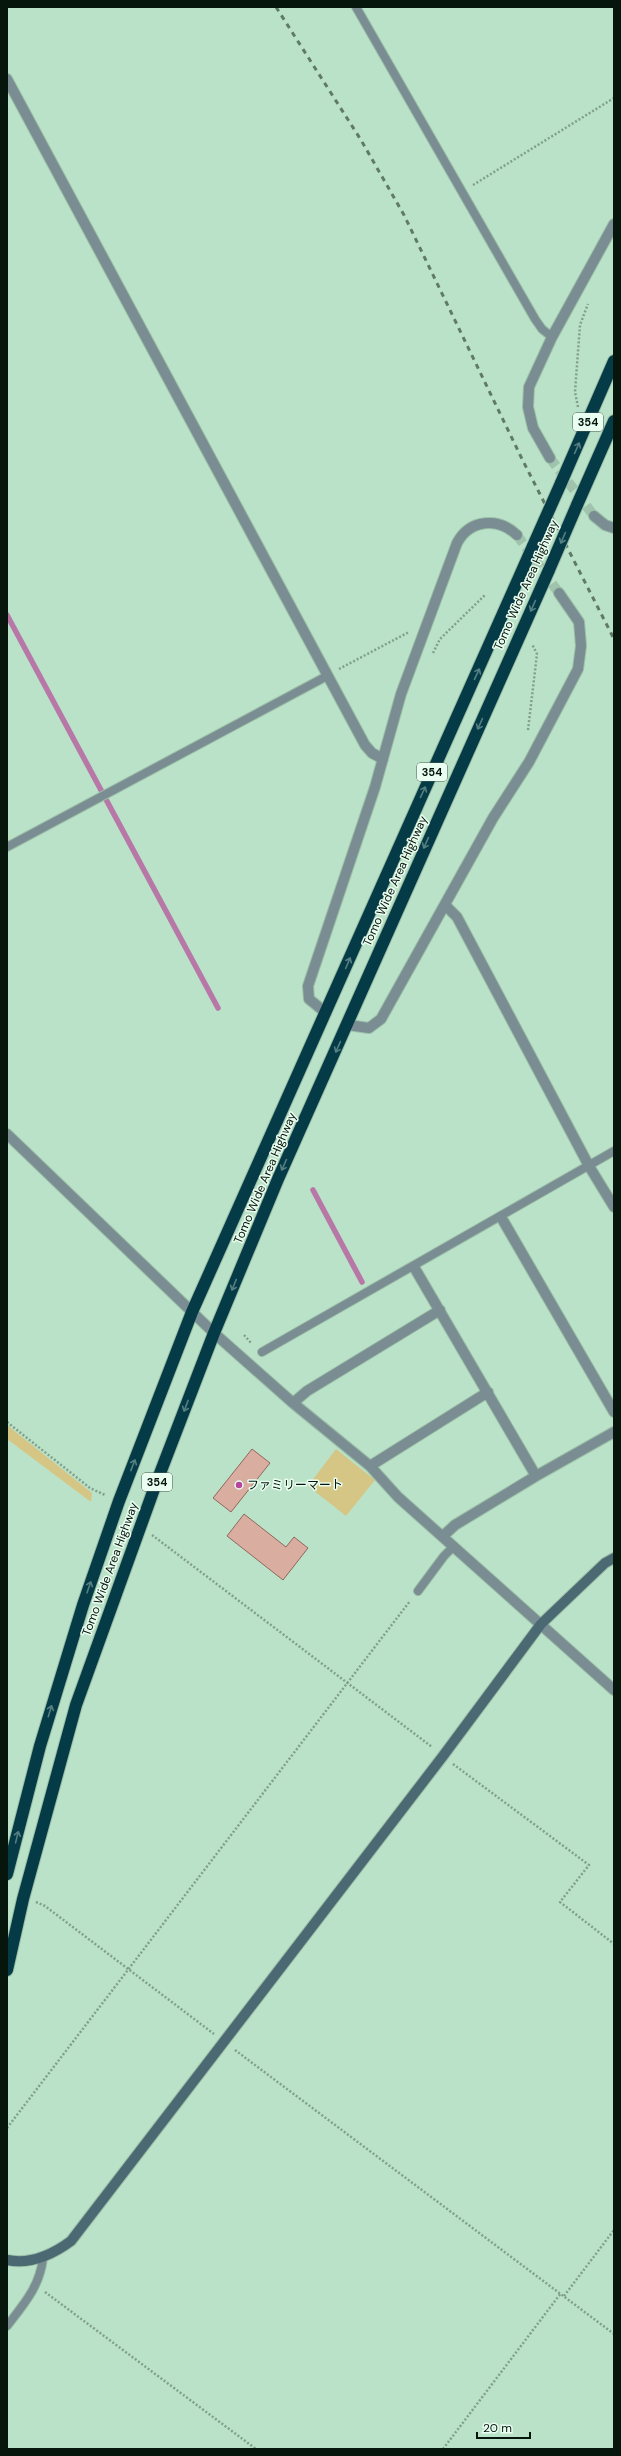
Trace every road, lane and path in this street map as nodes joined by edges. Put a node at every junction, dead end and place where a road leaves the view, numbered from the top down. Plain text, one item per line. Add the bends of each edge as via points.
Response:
1 (356, 7) edge
2 (7, 79) edge
3 (614, 98) edge
4 (463, 192) junction
5 (614, 224) edge
6 (588, 303) dead end
7 (552, 337) junction
8 (614, 361) edge
9 (578, 407) dead end
10 (614, 421) edge
11 (550, 458) tunnel mouth
12 (594, 516) tunnel mouth
13 (614, 528) edge
14 (517, 535) tunnel mouth
15 (559, 593) tunnel mouth
16 (485, 595) dead end
17 (425, 627) junction
18 (532, 644) dead end
19 (430, 657) dead end
20 (327, 676) junction
21 (527, 732) dead end
22 (383, 759) junction
23 (7, 847) edge
24 (445, 905) junction
25 (326, 1013) junction
26 (348, 1025) junction
27 (7, 1134) edge
28 (614, 1151) edge
29 (589, 1166) junction
30 (614, 1207) edge
31 (501, 1217) junction
32 (414, 1267) junction
33 (440, 1310) junction
34 (192, 1312) junction
35 (214, 1333) junction
36 (262, 1352) dead end
37 (488, 1392) junction
38 (293, 1403) junction
39 (614, 1412) edge
40 (7, 1422) edge
41 (614, 1432) edge
42 (370, 1466) junction
43 (536, 1476) junction
44 (99, 1493) dead end
45 (443, 1536) junction
46 (162, 1541) dead end
47 (454, 1546) junction
48 (614, 1558) edge
49 (418, 1591) joint
50 (541, 1624) junction
51 (348, 1684) junction
52 (614, 1690) edge
53 (444, 1756) junction
54 (7, 1874) edge
55 (23, 1899) junction
56 (614, 1944) edge
57 (7, 1970) edge
58 (128, 1970) junction
59 (224, 2042) junction
60 (7, 2128) edge
61 (614, 2230) edge
62 (43, 2258) junction
63 (7, 2260) edge
64 (36, 2287) junction
65 (562, 2294) junction
66 (7, 2326) edge
67 (614, 2334) edge
68 (256, 2449) edge
69 (443, 2449) edge

1 - 4 lane
2 - 20 street
3 - 4 path
4 - 7 lane via 534,319
5 - 7 street
6 - 9 path via 580,325 575,392
7 - 11 street via 532,376 528,397 532,428
25 -> 8 highway, Tomo Wide Area Highway / 354, bridge
10 -> 26 highway, Tomo Wide Area Highway / 354, bridge via 418,860
12 - 13 street via 605,525
14 - 17 street via 508,527 496,523 479,524 465,532 457,543
15 - 24 street via 579,622 581,646 578,669 530,762 494,818
16 - 19 path via 440,639
17 - 20 path via 415,629
17 - 22 street via 401,694
18 - 21 path via 536,654 530,727
20 - 22 street via 365,744 372,753
20 - 23 lane
22 - 25 street via 308,986 309,999
24 - 26 street via 381,1019 369,1028
24 - 29 street via 457,917
25 - 34 highway, Tomo Wide Area Highway / 354
26 -> 35 highway, Tomo Wide Area Highway / 354 via 278,1179
27 - 34 street
28 - 29 lane
29 - 30 street
29 - 31 lane
31 - 32 lane
31 - 39 street
32 - 33 street
32 - 36 lane
33 - 37 street
33 - 38 street via 307,1390
34 - 35 street
54 -> 34 highway, Tomo Wide Area Highway / 354 via 40,1746 83,1605 119,1501
35 - 38 street
35 -> 55 highway, Tomo Wide Area Highway / 354 via 76,1705
37 - 42 street
37 - 43 street
38 - 42 street
40 - 44 path
41 - 43 street
42 - 45 street via 398,1497
43 - 45 street via 455,1525
45 - 47 street
46 - 51 path
47 - 49 lane
47 - 50 street
48 - 50 street
49 - 51 path
50 - 52 street
50 - 53 street
51 - 53 path
51 - 58 path
53 - 56 path via 590,1865 560,1902
53 - 59 street
55 - 57 highway, Tomo Wide Area Highway / 354
55 - 58 path via 45,1906
58 - 59 path
58 - 60 path
59 - 62 street via 71,2241
59 - 65 path
61 - 65 path
62 - 63 street
62 - 64 lane
64 - 66 lane
64 - 68 path via 50,2294
65 - 67 path
65 - 69 path

